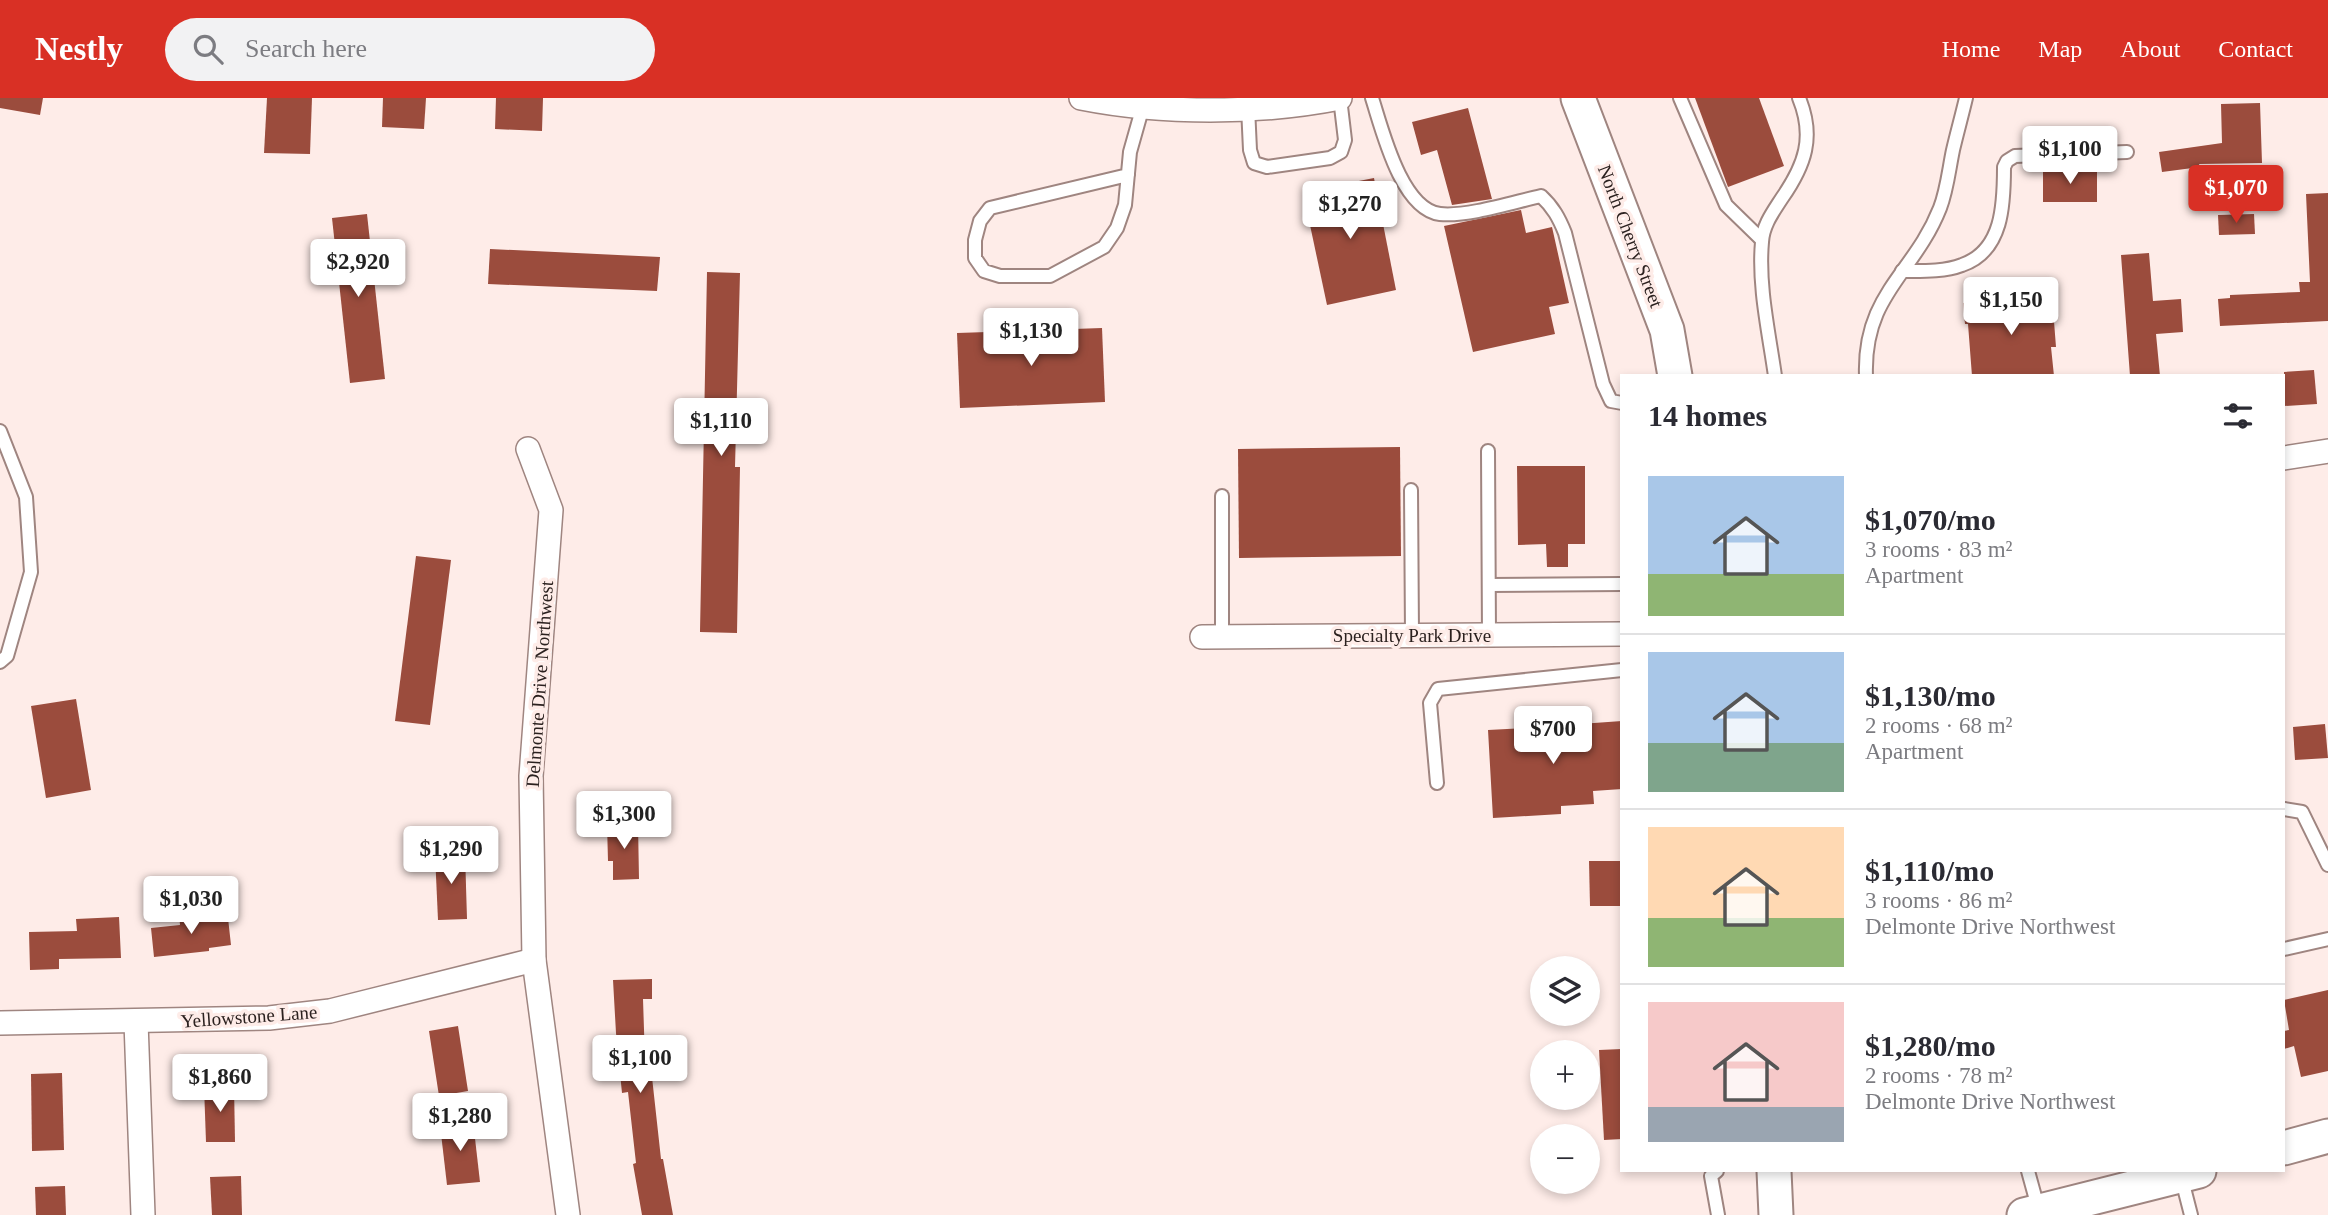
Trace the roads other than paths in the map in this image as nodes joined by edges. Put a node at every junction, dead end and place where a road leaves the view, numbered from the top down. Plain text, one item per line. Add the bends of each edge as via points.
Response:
1 (1081, 98) edge
2 (1340, 98) edge
3 (1372, 98) edge
4 (1578, 98) edge
5 (1681, 98) edge
6 (1799, 98) edge
7 (1966, 98) edge
8 (1143, 106) junction
9 (1248, 107) junction
10 (2127, 152) dead end
11 (1128, 175) junction
12 (1762, 240) junction
13 (1902, 271) junction
14 (1675, 374) edge
15 (1775, 374) edge
16 (1866, 374) edge
17 (1620, 403) edge
18 (0, 430) edge
19 (528, 449) dead end
20 (1488, 451) dead end
21 (2328, 451) edge
22 (2285, 458) edge
23 (1411, 490) dead end
24 (1222, 496) dead end
25 (1620, 584) edge
26 (1489, 585) junction
27 (1620, 634) edge
28 (1412, 635) junction
29 (1489, 635) junction
30 (1212, 637) joint
31 (0, 662) edge
32 (1620, 670) edge
33 (1437, 783) dead end
34 (2285, 809) edge
35 (2328, 865) edge
36 (2328, 939) edge
37 (2285, 948) edge
38 (534, 960) junction
39 (136, 1022) junction
40 (0, 1023) edge
41 (2328, 1136) edge
42 (2285, 1148) edge
43 (1716, 1172) edge
44 (1774, 1172) edge
45 (2028, 1172) edge
46 (2190, 1173) edge
47 (2031, 1213) edge
48 (142, 1215) edge
49 (568, 1215) edge
50 (1718, 1215) edge
51 (1776, 1215) edge
52 (2191, 1215) edge

1 - 8 street
2 - 9 street
2 - 9 lane via 1345,140 1340,152 1330,158 1267,167 1254,163
3 - 17 lane via 1396,169 1411,193 1430,210 1456,213 1541,196 1549,204 1565,233 1603,384 1611,401
4 - 14 main road, North Cherry Street via 1667,330
5 - 12 lane via 1726,205
6 - 12 lane via 1807,117 1803,163 1769,216
7 - 13 lane via 1940,207
8 - 9 street
8 - 11 lane
10 - 13 lane via 2014,156 2004,167 2001,217 1992,242 1980,256 1961,266
11 - 11 lane via 1125,205 1104,247 1050,276 1000,276 984,271 975,258 975,240 990,208
12 - 15 lane
13 - 16 lane via 1872,320
18 - 31 lane via 26,497 31,572 7,656
19 - 38 street, Delmonte Drive Northwest via 551,510 531,776
20 - 26 lane
21 - 22 street
23 - 28 lane
24 - 30 lane
25 - 26 lane
26 - 29 lane
27 - 29 street, Specialty Park Drive
28 - 29 street, Specialty Park Drive
28 - 30 street, Specialty Park Drive
32 - 33 lane via 1438,689 1430,703
34 - 35 lane via 2302,812
36 - 37 lane
38 - 39 street, Yellowstone Lane via 330,1010 269,1018
38 - 49 street, Delmonte Drive Northwest
39 - 40 street, Yellowstone Lane
39 - 48 street
41 - 42 main road
43 - 50 lane via 1711,1176
44 - 51 main road
45 - 47 lane
46 - 47 main road
46 - 52 lane

